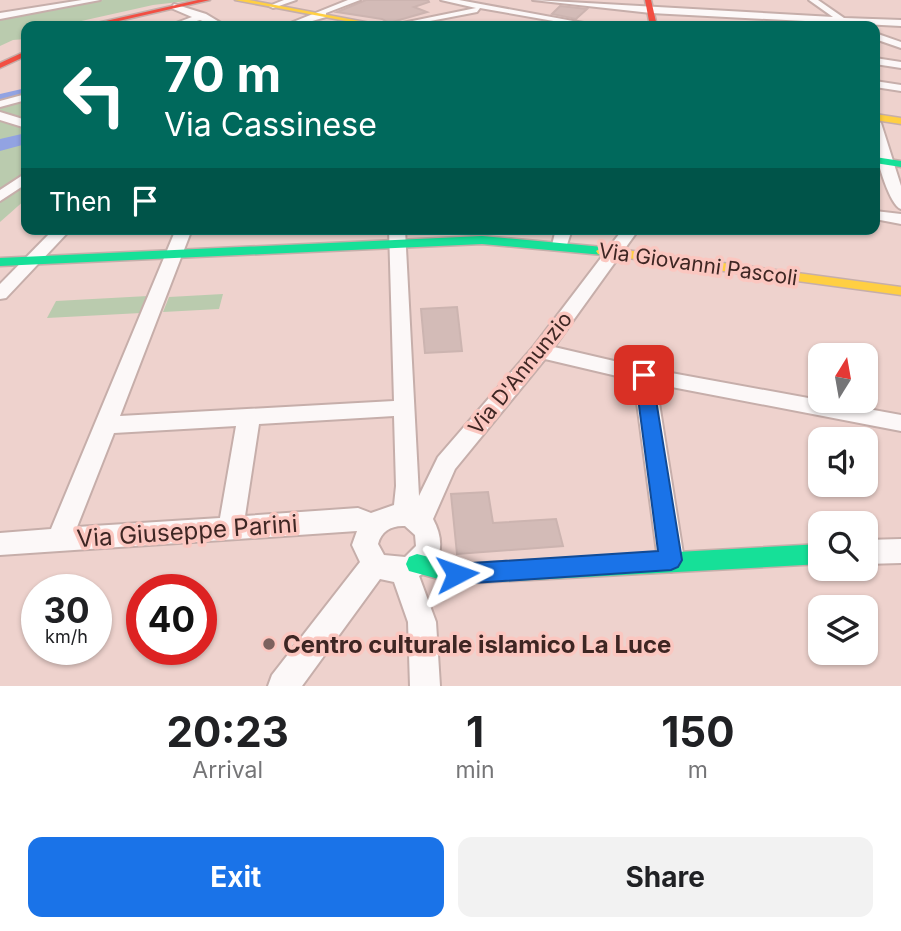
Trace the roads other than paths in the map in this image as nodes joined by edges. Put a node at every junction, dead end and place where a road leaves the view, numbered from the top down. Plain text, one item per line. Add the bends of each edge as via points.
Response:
1 (96, 0) edge
2 (207, 0) edge
3 (238, 0) edge
4 (292, 0) edge
5 (352, 0) edge
6 (445, 0) edge
7 (512, 0) edge
8 (537, 0) edge
9 (813, 0) edge
10 (597, 3) edge
11 (174, 6) junction
12 (273, 6) junction
13 (485, 9) junction
14 (651, 12) edge
15 (0, 13) edge
16 (711, 14) junction
17 (319, 15) junction
18 (456, 15) junction
19 (731, 15) junction
20 (203, 16) junction
21 (530, 16) junction
22 (777, 16) junction
23 (482, 19) dead end
24 (110, 21) edge
25 (188, 21) edge
26 (212, 21) edge
27 (302, 21) edge
28 (353, 21) edge
29 (421, 21) edge
30 (521, 21) edge
31 (560, 21) edge
32 (714, 21) edge
33 (734, 21) edge
34 (780, 21) edge
35 (820, 21) edge
36 (841, 21) edge
37 (880, 23) edge
38 (901, 23) edge
39 (880, 38) edge
40 (901, 46) edge
41 (21, 58) edge
42 (880, 62) edge
43 (901, 65) edge
44 (0, 68) edge
45 (880, 85) edge
46 (901, 88) edge
47 (21, 98) edge
48 (0, 104) edge
49 (0, 116) edge
50 (880, 118) edge
51 (901, 121) edge
52 (21, 122) edge
53 (880, 139) edge
54 (887, 162) edge
55 (21, 181) edge
56 (21, 196) edge
57 (0, 197) edge
58 (0, 202) edge
59 (901, 205) edge
60 (880, 216) edge
61 (901, 219) edge
62 (57, 235) edge
63 (182, 235) edge
64 (626, 235) edge
65 (398, 237) edge
66 (562, 237) edge
67 (613, 253) junction
68 (174, 256) junction
69 (33, 261) junction
70 (0, 262) edge
71 (901, 291) edge
72 (0, 294) edge
73 (541, 352) junction
74 (644, 375) junction
75 (405, 408) junction
76 (249, 416) junction
77 (901, 423) edge
78 (106, 425) junction
79 (412, 519) junction
80 (373, 526) junction
81 (231, 527) junction
82 (61, 539) junction
83 (0, 544) edge
84 (901, 551) edge
85 (878, 552) edge
86 (808, 555) edge
87 (671, 560) junction
88 (375, 564) junction
89 (410, 567) junction
90 (283, 686) edge
91 (425, 686) edge

1 - 15 street
2 - 11 street
3 - 12 street
4 - 12 street
5 - 17 street
6 - 13 street
7 - 13 street
8 - 10 street
9 - 36 street
10 - 14 street
11 - 20 street
11 - 24 street
12 - 17 street
13 - 18 street
13 - 21 street
14 - 16 street
16 - 19 street
16 - 32 street
17 - 27 street
17 - 28 street
18 - 23 street
18 - 29 street
19 - 22 street via 748,11
19 - 33 street
20 - 25 street
20 - 26 street
21 - 30 street
21 - 31 street
22 - 34 street
22 - 35 street
37 - 38 street
39 - 40 street
41 - 44 street
42 - 43 street
45 - 46 street
47 - 48 street
49 - 52 street
50 - 51 street
53 - 54 street
54 - 59 street
55 - 57 street
56 - 58 street via 12,202
60 - 61 street
62 - 69 street
63 - 68 street
64 - 67 street, Via D'Annunzio
65 - 66 street, Via Giovanni Pascoli
65 - 68 street, Via Giovanni Pascoli
65 - 75 street
66 - 67 street, Via Giovanni Pascoli
67 - 71 street, Via Giovanni Pascoli
67 - 73 street, Via D'Annunzio
68 - 69 street, Via Giovanni Pascoli
68 - 78 street
69 - 70 street, Via Giovanni Pascoli
69 - 72 street
73 - 74 street
73 - 79 street, Via D'Annunzio via 446,464
74 - 77 street
74 - 87 street
75 - 76 street
75 - 79 street
76 - 78 street
76 - 81 street
78 - 82 street
79 - 80 street via 388,517
79 - 89 street via 428,532 429,546
80 - 81 street, Via Giuseppe Parini via 358,519
80 - 88 street via 365,545
81 - 82 street, Via Giuseppe Parini
82 - 83 street, Via Giuseppe Parini
84 - 85 street
86 - 87 street
87 - 89 street via 457,574
88 - 89 street via 388,570
88 - 90 street
89 - 91 street via 422,622

